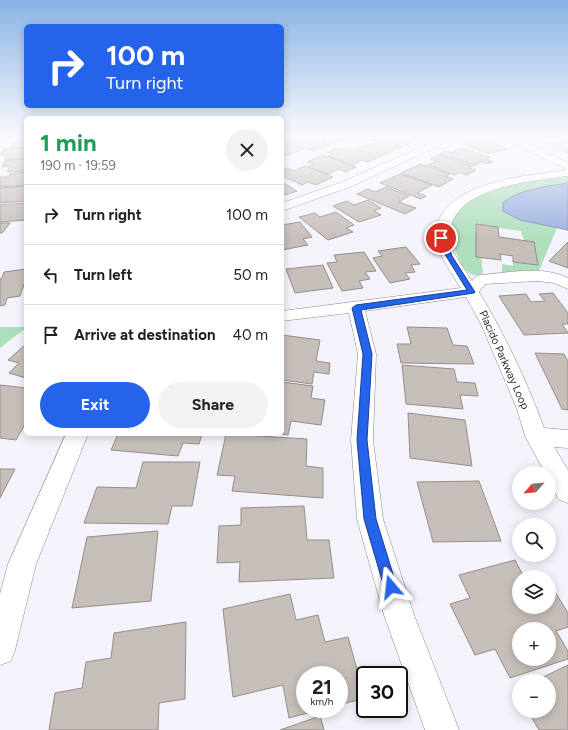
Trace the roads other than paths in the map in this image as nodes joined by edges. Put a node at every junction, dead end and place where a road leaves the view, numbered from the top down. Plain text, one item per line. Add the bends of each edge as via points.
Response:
1 (376, 172) edge
2 (568, 173) edge
3 (284, 206) edge
4 (568, 284) edge
5 (471, 292) junction
6 (356, 308) junction
7 (284, 316) edge
8 (76, 436) edge
9 (536, 436) junction
10 (568, 439) edge
11 (568, 492) edge
12 (0, 650) edge
13 (442, 730) edge

1 - 3 street via 346,186
2 - 5 street, Placido Parkway Loop via 491,187 473,194 458,204 446,219 441,238
4 - 5 street via 546,276 480,280
5 - 6 street
5 - 9 street, Placido Parkway Loop via 490,324
6 - 7 street
6 - 13 street via 367,354 362,440 370,519 399,615
8 - 12 street via 22,564
9 - 10 street
9 - 11 street, Placido Parkway Loop

